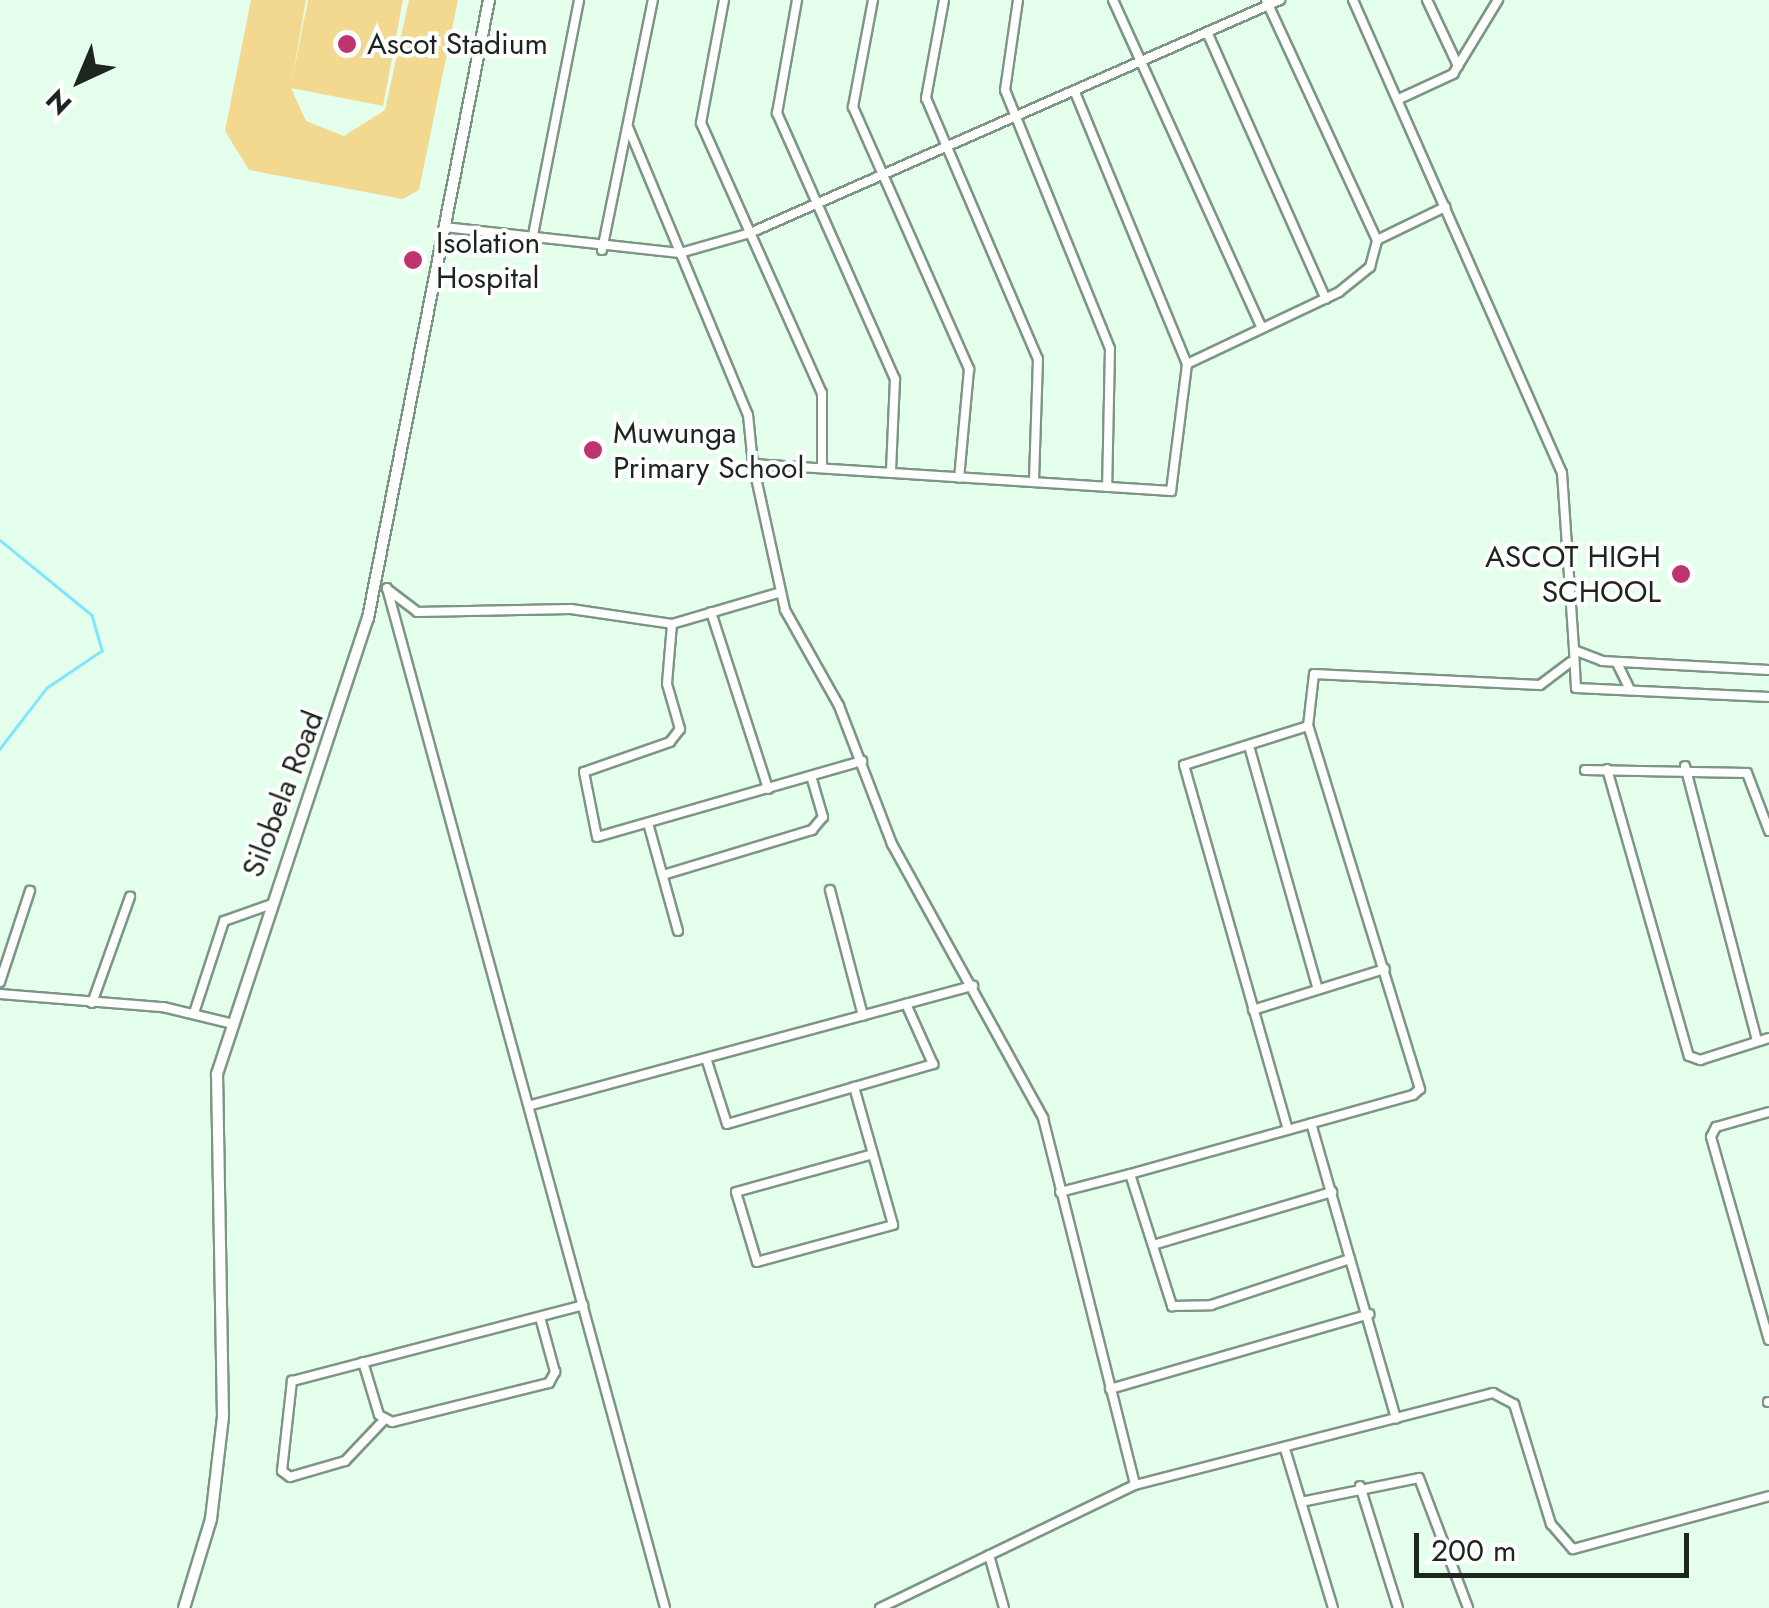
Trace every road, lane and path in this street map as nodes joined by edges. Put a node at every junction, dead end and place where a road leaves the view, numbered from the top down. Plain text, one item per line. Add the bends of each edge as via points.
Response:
1 (490, 0) edge
2 (580, 0) edge
3 (653, 0) edge
4 (724, 0) edge
5 (798, 0) edge
6 (873, 0) edge
7 (944, 0) edge
8 (1018, 0) edge
9 (1113, 0) edge
10 (1280, 0) edge
11 (1354, 0) edge
12 (1427, 0) edge
13 (1486, 0) edge
14 (1498, 0) edge
15 (1267, 2) edge
16 (1491, 10) junction
17 (1207, 32) junction
18 (1142, 63) junction
19 (1458, 66) junction
20 (1075, 92) junction
21 (1400, 99) junction
22 (1013, 119) junction
23 (628, 127) junction
24 (946, 148) junction
25 (880, 176) junction
26 (814, 205) junction
27 (1445, 207) junction
28 (442, 226) junction
29 (750, 233) junction
30 (532, 240) junction
31 (1377, 240) junction
32 (602, 250) junction
33 (680, 253) junction
34 (1326, 299) junction
35 (1260, 326) junction
36 (1188, 364) junction
37 (753, 464) junction
38 (822, 467) junction
39 (891, 469) junction
40 (960, 478) junction
41 (1034, 480) junction
42 (1107, 487) junction
43 (376, 580) junction
44 (387, 588) junction
45 (778, 593) junction
46 (710, 612) junction
47 (672, 624) junction
48 (1574, 650) junction
49 (1570, 662) junction
50 (1617, 663) junction
51 (1769, 670) edge
52 (1629, 688) junction
53 (1769, 697) edge
54 (1308, 726) junction
55 (1248, 746) junction
56 (862, 761) junction
57 (1685, 766) junction
58 (1607, 769) junction
59 (1585, 770) dead end
60 (810, 776) junction
61 (768, 788) junction
62 (648, 824) junction
63 (1769, 831) edge
64 (663, 875) junction
65 (30, 890) dead end
66 (830, 890) dead end
67 (130, 897) dead end
68 (269, 904) junction
69 (678, 930) dead end
70 (1386, 968) junction
71 (0, 982) edge
72 (974, 986) junction
73 (1317, 988) junction
74 (0, 994) edge
75 (92, 1002) junction
76 (906, 1004) junction
77 (1254, 1010) junction
78 (194, 1013) junction
79 (864, 1016) junction
80 (229, 1023) junction
81 (1769, 1038) edge
82 (1757, 1041) junction
83 (706, 1058) junction
84 (854, 1087) junction
85 (531, 1105) junction
86 (1769, 1112) edge
87 (1311, 1123) junction
88 (1288, 1129) junction
89 (873, 1154) junction
90 (1130, 1174) junction
91 (1060, 1192) junction
92 (1332, 1192) junction
93 (1153, 1246) junction
94 (1350, 1258) junction
95 (583, 1305) junction
96 (1369, 1314) junction
97 (540, 1317) junction
98 (1769, 1340) edge
99 (362, 1362) junction
100 (1110, 1388) junction
101 (1396, 1418) junction
102 (384, 1421) junction
103 (1285, 1449) junction
104 (1135, 1485) junction
105 (1360, 1486) junction
106 (1769, 1496) edge
107 (1301, 1502) junction
108 (989, 1556) junction
109 (184, 1608) edge
110 (665, 1608) edge
111 (880, 1608) edge
112 (1004, 1608) edge
113 (1333, 1608) edge
114 (1398, 1608) edge
115 (1468, 1608) edge

1 - 28 street, Silobela Road
2 - 30 street
3 - 23 street
4 - 29 street via 700,123
5 - 26 street via 776,113
6 - 25 street via 853,107
7 - 24 street via 926,98
8 - 22 street via 1005,90
9 - 18 street
10 - 15 street
11 - 21 street
12 - 19 street
13 - 16 street
14 - 16 street
15 - 17 street
15 - 31 street
16 - 19 street
17 - 18 street
17 - 34 street
18 - 20 street
18 - 35 street
19 - 21 street
20 - 22 street
20 - 36 street
21 - 27 street
22 - 24 street
22 - 42 street via 1110,348
23 - 32 street
23 - 33 street
24 - 25 street
24 - 41 street via 1038,359
25 - 26 street
25 - 40 street via 969,368
26 - 29 street
26 - 39 street via 895,380
27 - 31 street
27 - 48 street via 1567,490
28 - 30 street
28 - 43 street, Silobela Road
29 - 33 street
29 - 38 street via 822,393
30 - 32 street
31 - 34 street via 1366,272
32 - 33 street
33 - 37 street via 748,416
34 - 35 street
35 - 36 street
36 - 42 street via 1176,486
37 - 38 street
37 - 45 street
38 - 39 street
39 - 40 street
40 - 41 street
41 - 42 street
43 - 44 street
43 - 68 street, Silobela Road via 344,705
44 - 47 street via 417,612 572,609
44 - 85 street
45 - 46 street
45 - 56 street
46 - 47 street
46 - 61 street
47 - 62 street via 667,684 678,736 589,765 581,784 597,837
48 - 49 street
48 - 50 street
49 - 52 street via 1576,688
49 - 54 street via 1540,685 1314,674
50 - 51 street
50 - 52 street
52 - 53 street
54 - 55 street
54 - 70 street
55 - 73 street
55 - 77 street via 1188,762 1184,771
56 - 60 street
56 - 72 street via 892,844
57 - 58 street
57 - 63 street via 1747,773
57 - 82 street
58 - 59 street
58 - 82 street via 1688,1056
60 - 61 street
60 - 64 street via 823,818 812,830
61 - 62 street
62 - 64 street
64 - 69 street
65 - 71 street
66 - 79 street
67 - 75 street
68 - 78 street via 224,920
68 - 80 street, Silobela Road
70 - 73 street
70 - 87 street via 1420,1089
72 - 76 street
72 - 91 street via 1035,1096
73 - 77 street
74 - 75 street
75 - 78 street
76 - 79 street
76 - 84 street via 933,1064
77 - 88 street
78 - 80 street
79 - 83 street
80 - 109 street, Silobela Road via 213,1117 221,1437 212,1519
81 - 82 street
83 - 84 street via 727,1124
83 - 85 street
84 - 89 street
85 - 95 street
86 - 98 street via 1716,1127 1711,1137
87 - 88 street
87 - 92 street
88 - 90 street
89 - 89 street via 893,1224 757,1262 736,1192
90 - 91 street
90 - 93 street
91 - 100 street
92 - 93 street
92 - 94 street
93 - 94 street via 1180,1312
94 - 96 street
95 - 97 street
95 - 110 street
96 - 100 street
96 - 101 street
97 - 99 street
97 - 102 street via 555,1372 549,1382
99 - 102 street
99 - 102 street via 292,1381 282,1471 290,1478 345,1462
100 - 104 street
101 - 103 street
101 - 106 street via 1504,1395 1551,1524 1572,1549
103 - 104 street
103 - 107 street
104 - 108 street
105 - 107 street
105 - 114 street
105 - 115 street via 1418,1478
107 - 113 street
108 - 111 street
108 - 112 street

